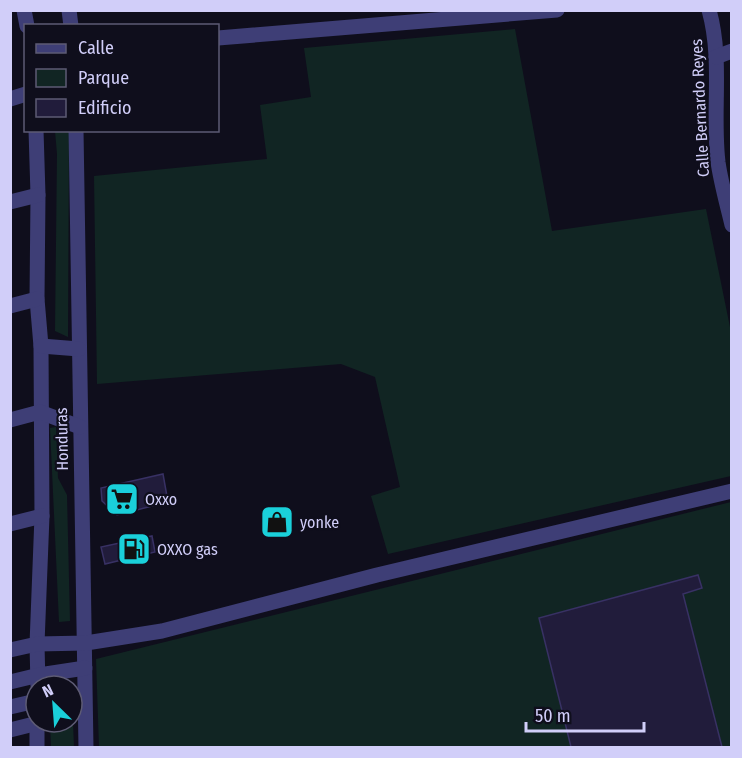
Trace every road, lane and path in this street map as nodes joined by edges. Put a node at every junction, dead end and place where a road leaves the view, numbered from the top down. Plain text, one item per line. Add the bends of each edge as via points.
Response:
1 (557, 10) edge
2 (714, 15) edge
3 (219, 38) edge
4 (732, 51) edge
5 (716, 57) junction
6 (36, 132) edge
7 (76, 132) edge
8 (725, 159) edge
9 (38, 195) junction
10 (10, 202) edge
11 (732, 225) edge
12 (37, 299) junction
13 (10, 306) edge
14 (41, 346) junction
15 (79, 349) junction
16 (40, 412) junction
17 (10, 420) edge
18 (80, 427) junction
19 (732, 491) edge
20 (42, 516) junction
21 (10, 524) edge
22 (38, 644) junction
23 (86, 644) junction
24 (10, 650) edge
25 (85, 668) junction
26 (38, 674) edge
27 (63, 674) edge
28 (84, 674) edge

1 - 3 street
2 - 5 street, Calle Bernardo Reyes
4 - 5 street
5 - 8 street, Calle Bernardo Reyes
6 - 9 street, Honduras
7 - 15 street, Honduras
8 - 11 street, Calle Bernardo Reyes
9 - 10 street
9 - 12 street, Honduras
12 - 13 street
12 - 14 street, Honduras
14 - 15 street
14 - 16 street, Honduras
15 - 18 street, Honduras
16 - 17 street
16 - 18 street
16 - 20 street, Honduras
18 - 23 street, Honduras
19 - 23 street via 377,575 162,631
20 - 21 street
20 - 22 street, Honduras
22 - 23 street
22 - 24 street
22 - 26 street, Honduras
23 - 25 street, Honduras
25 - 27 street
25 - 28 street, Honduras

